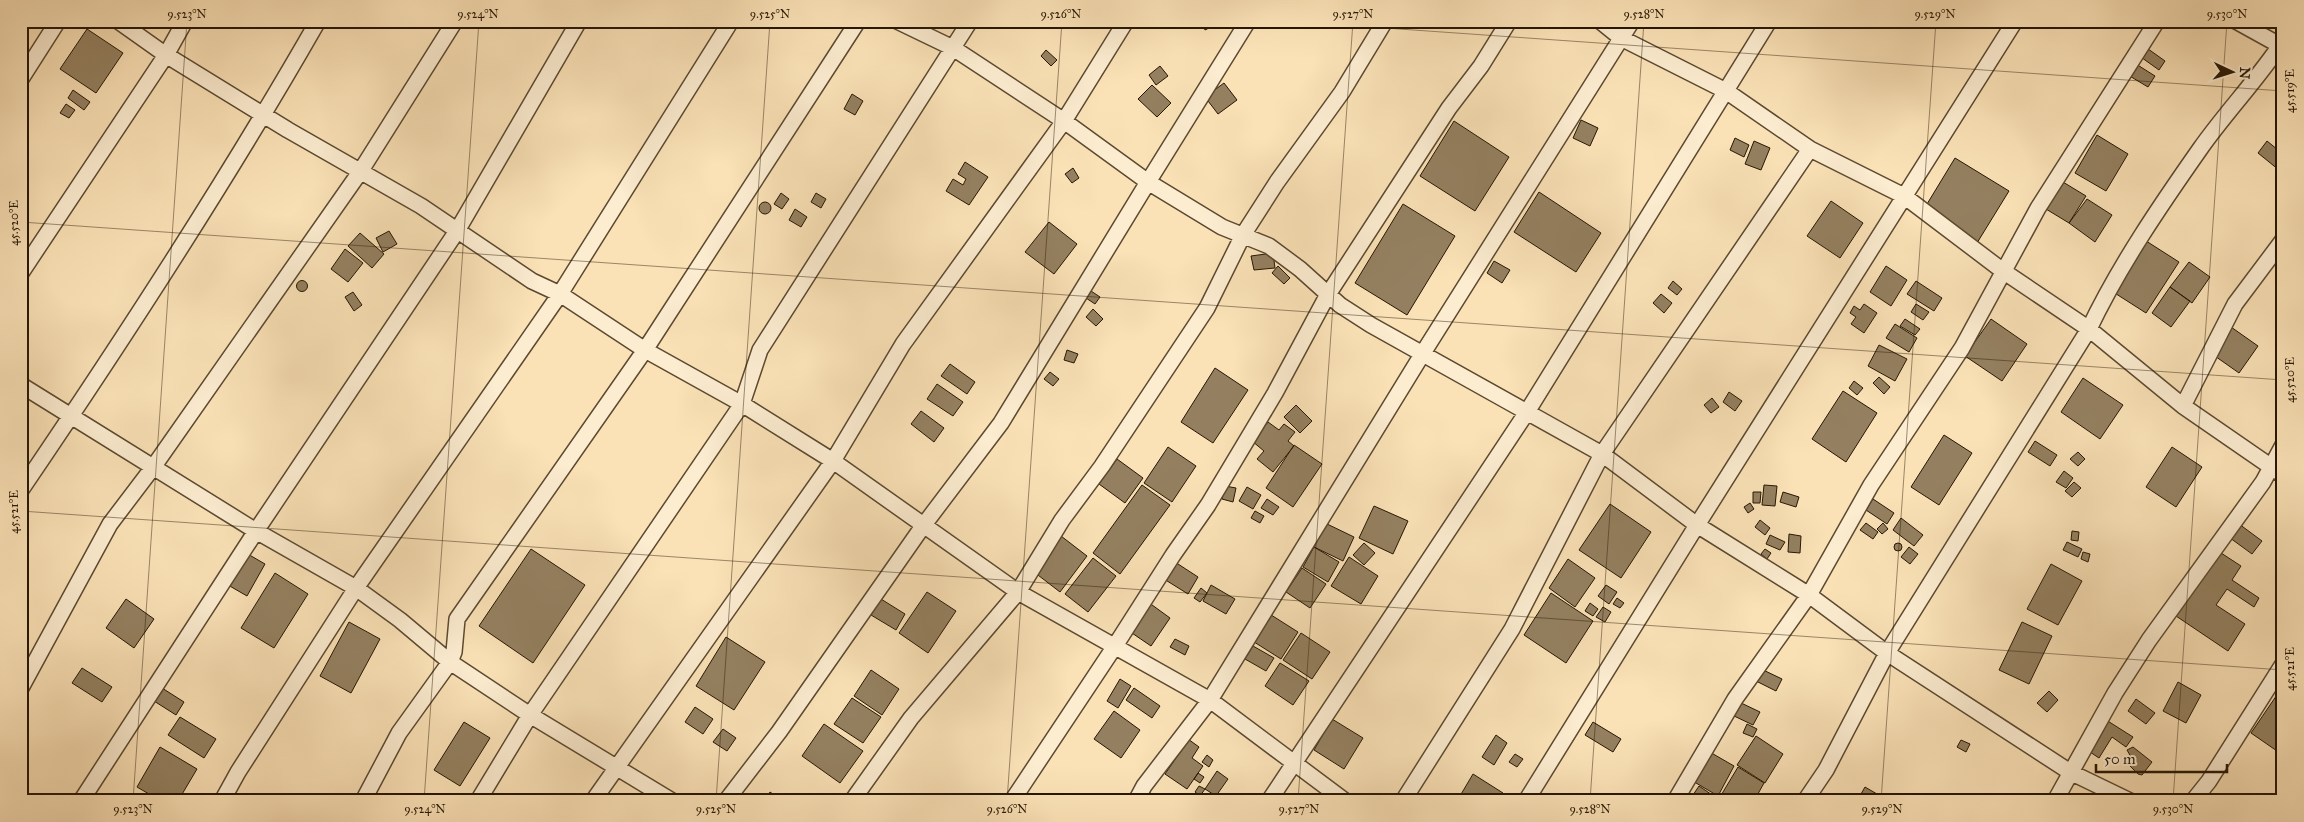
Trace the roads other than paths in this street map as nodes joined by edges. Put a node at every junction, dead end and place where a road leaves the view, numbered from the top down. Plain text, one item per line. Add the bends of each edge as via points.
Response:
1 (58, 21) edge
2 (118, 21) edge
3 (185, 21) edge
4 (318, 21) edge
5 (454, 21) edge
6 (579, 21) edge
7 (731, 21) edge
8 (858, 21) edge
9 (896, 21) edge
10 (970, 21) edge
11 (1126, 21) edge
12 (1248, 21) edge
13 (1386, 21) edge
14 (1508, 21) edge
15 (1600, 21) edge
16 (1632, 21) edge
17 (1768, 21) edge
18 (2016, 21) edge
19 (2157, 21) edge
20 (2236, 21) edge
21 (1621, 38) junction
22 (2282, 44) edge
23 (953, 48) junction
24 (166, 55) junction
25 (21, 79) edge
26 (1726, 91) junction
27 (264, 116) junction
28 (1064, 121) junction
29 (1810, 148) junction
30 (360, 172) junction
31 (1148, 182) junction
32 (1904, 196) junction
33 (457, 231) junction
34 (1243, 235) junction
35 (2283, 240) edge
36 (2003, 271) junction
37 (21, 273) edge
38 (560, 294) junction
39 (1327, 296) junction
40 (2088, 329) junction
41 (645, 350) junction
42 (1423, 353) junction
43 (21, 385) edge
44 (742, 404) junction
45 (2182, 406) junction
46 (1527, 412) junction
47 (70, 417) junction
48 (2283, 445) edge
49 (1602, 454) junction
50 (833, 462) junction
51 (154, 466) junction
52 (2277, 471) edge
53 (21, 490) edge
54 (1697, 525) junction
55 (923, 526) junction
56 (256, 531) junction
57 (356, 588) junction
58 (1018, 592) junction
59 (1809, 595) junction
60 (1115, 646) junction
61 (1887, 653) junction
62 (450, 662) junction
63 (2283, 664) edge
64 (21, 688) edge
65 (1210, 700) junction
66 (530, 715) junction
67 (1295, 764) junction
68 (615, 768) junction
69 (2070, 772) junction
70 (80, 801) edge
71 (222, 801) edge
72 (363, 801) edge
73 (478, 801) edge
74 (593, 801) edge
75 (672, 801) edge
76 (726, 801) edge
77 (852, 801) edge
78 (1012, 801) edge
79 (1136, 801) edge
80 (1269, 801) edge
81 (1345, 801) edge
82 (1403, 801) edge
83 (1526, 801) edge
84 (1675, 801) edge
85 (1804, 801) edge
86 (2055, 801) edge
87 (2130, 801) edge
88 (2193, 801) edge

1 - 25 street
2 - 24 street
3 - 24 street
4 - 27 street
5 - 30 street
6 - 33 street
7 - 38 street
8 - 41 street
9 - 23 street
10 - 23 street
11 - 28 street
12 - 31 street
13 - 34 street via 1342,92
14 - 39 street
15 - 21 street
16 - 21 street
17 - 26 street
18 - 32 street
19 - 36 street via 2038,208
20 - 22 street
21 - 26 street
21 - 42 street
22 - 40 street via 2201,148 2138,243
23 - 28 street
23 - 44 street via 760,350
24 - 27 street
24 - 37 street
26 - 29 street
26 - 46 street
27 - 30 street
27 - 47 street
28 - 31 street
28 - 50 street via 903,344
29 - 32 street
29 - 49 street
30 - 33 street via 402,194
30 - 51 street
31 - 34 street via 1215,223
31 - 55 street via 1001,423
32 - 36 street
32 - 54 street
33 - 38 street via 532,281
33 - 56 street
34 - 39 street via 1269,246 1300,269
34 - 58 street via 1207,308 1102,466 1062,520
35 - 45 street via 2235,304
36 - 40 street
36 - 59 street via 1962,348 1871,485
38 - 41 street
38 - 57 street
39 - 42 street
39 - 60 street via 1275,393 1208,505
40 - 45 street
40 - 61 street
41 - 44 street
41 - 62 street via 457,619
42 - 46 street
42 - 65 street
43 - 47 street
44 - 50 street
44 - 66 street
45 - 52 street
46 - 49 street
46 - 67 street
47 - 51 street
47 - 53 street
48 - 52 street
49 - 54 street
49 - 82 street via 1512,629
50 - 55 street
50 - 68 street
51 - 56 street
51 - 64 street via 110,524
52 - 69 street via 2149,640
54 - 59 street
54 - 83 street
55 - 58 street
55 - 76 street via 779,732
56 - 57 street
56 - 70 street
57 - 62 street
57 - 71 street
58 - 60 street
58 - 77 street via 911,718
59 - 61 street
59 - 84 street via 1735,699
60 - 65 street
60 - 78 street
61 - 69 street
61 - 85 street via 1826,770
62 - 66 street
62 - 72 street via 399,733
63 - 88 street
65 - 67 street
65 - 79 street
66 - 68 street
66 - 73 street
67 - 80 street
67 - 81 street
68 - 74 street
68 - 75 street
69 - 86 street
69 - 87 street

